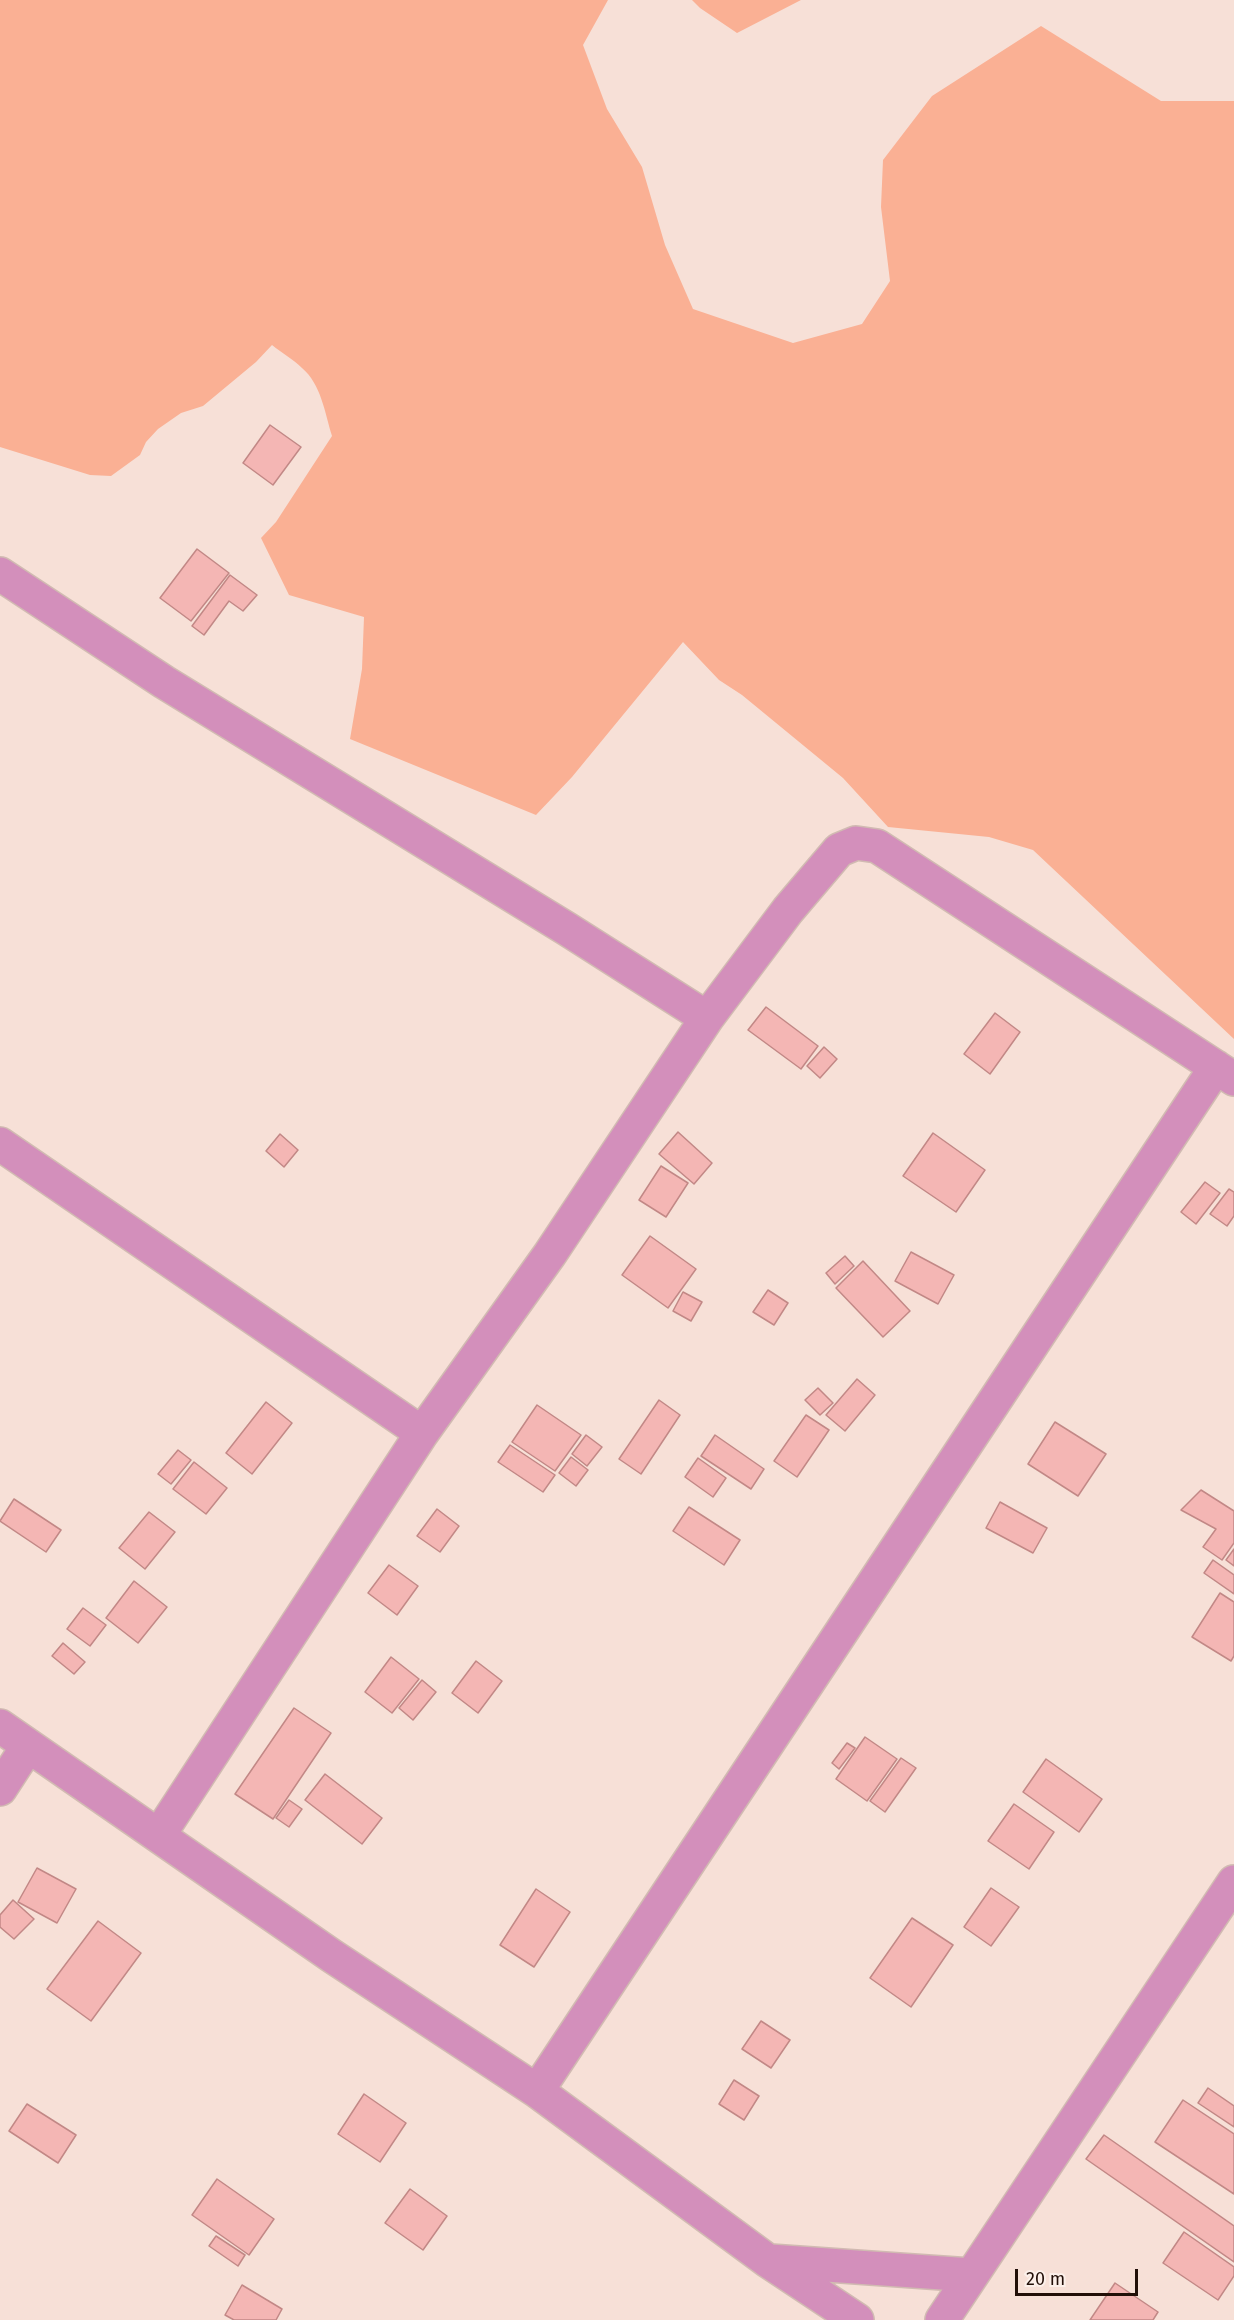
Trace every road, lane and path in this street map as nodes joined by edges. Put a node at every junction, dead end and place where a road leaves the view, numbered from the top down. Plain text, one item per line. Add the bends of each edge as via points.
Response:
1 (0, 574) edge
2 (707, 1018) junction
3 (1225, 1072) edge
4 (0, 1144) edge
5 (422, 1433) junction
6 (0, 1726) edge
7 (28, 1746) junction
8 (0, 1789) edge
9 (159, 1835) junction
10 (1234, 1882) edge
11 (537, 2091) junction
12 (768, 2261) junction
13 (971, 2275) junction
14 (857, 2320) edge
15 (942, 2320) edge

1 - 2 street via 164,682
2 - 3 street via 788,910 839,850 856,843 877,846
2 - 5 street via 550,1254
3 - 11 street
4 - 5 street
5 - 9 street
6 - 7 street
7 - 8 street
7 - 9 street
9 - 11 street via 332,1956
10 - 13 street
11 - 12 street
12 - 13 street
12 - 14 street
13 - 15 street

